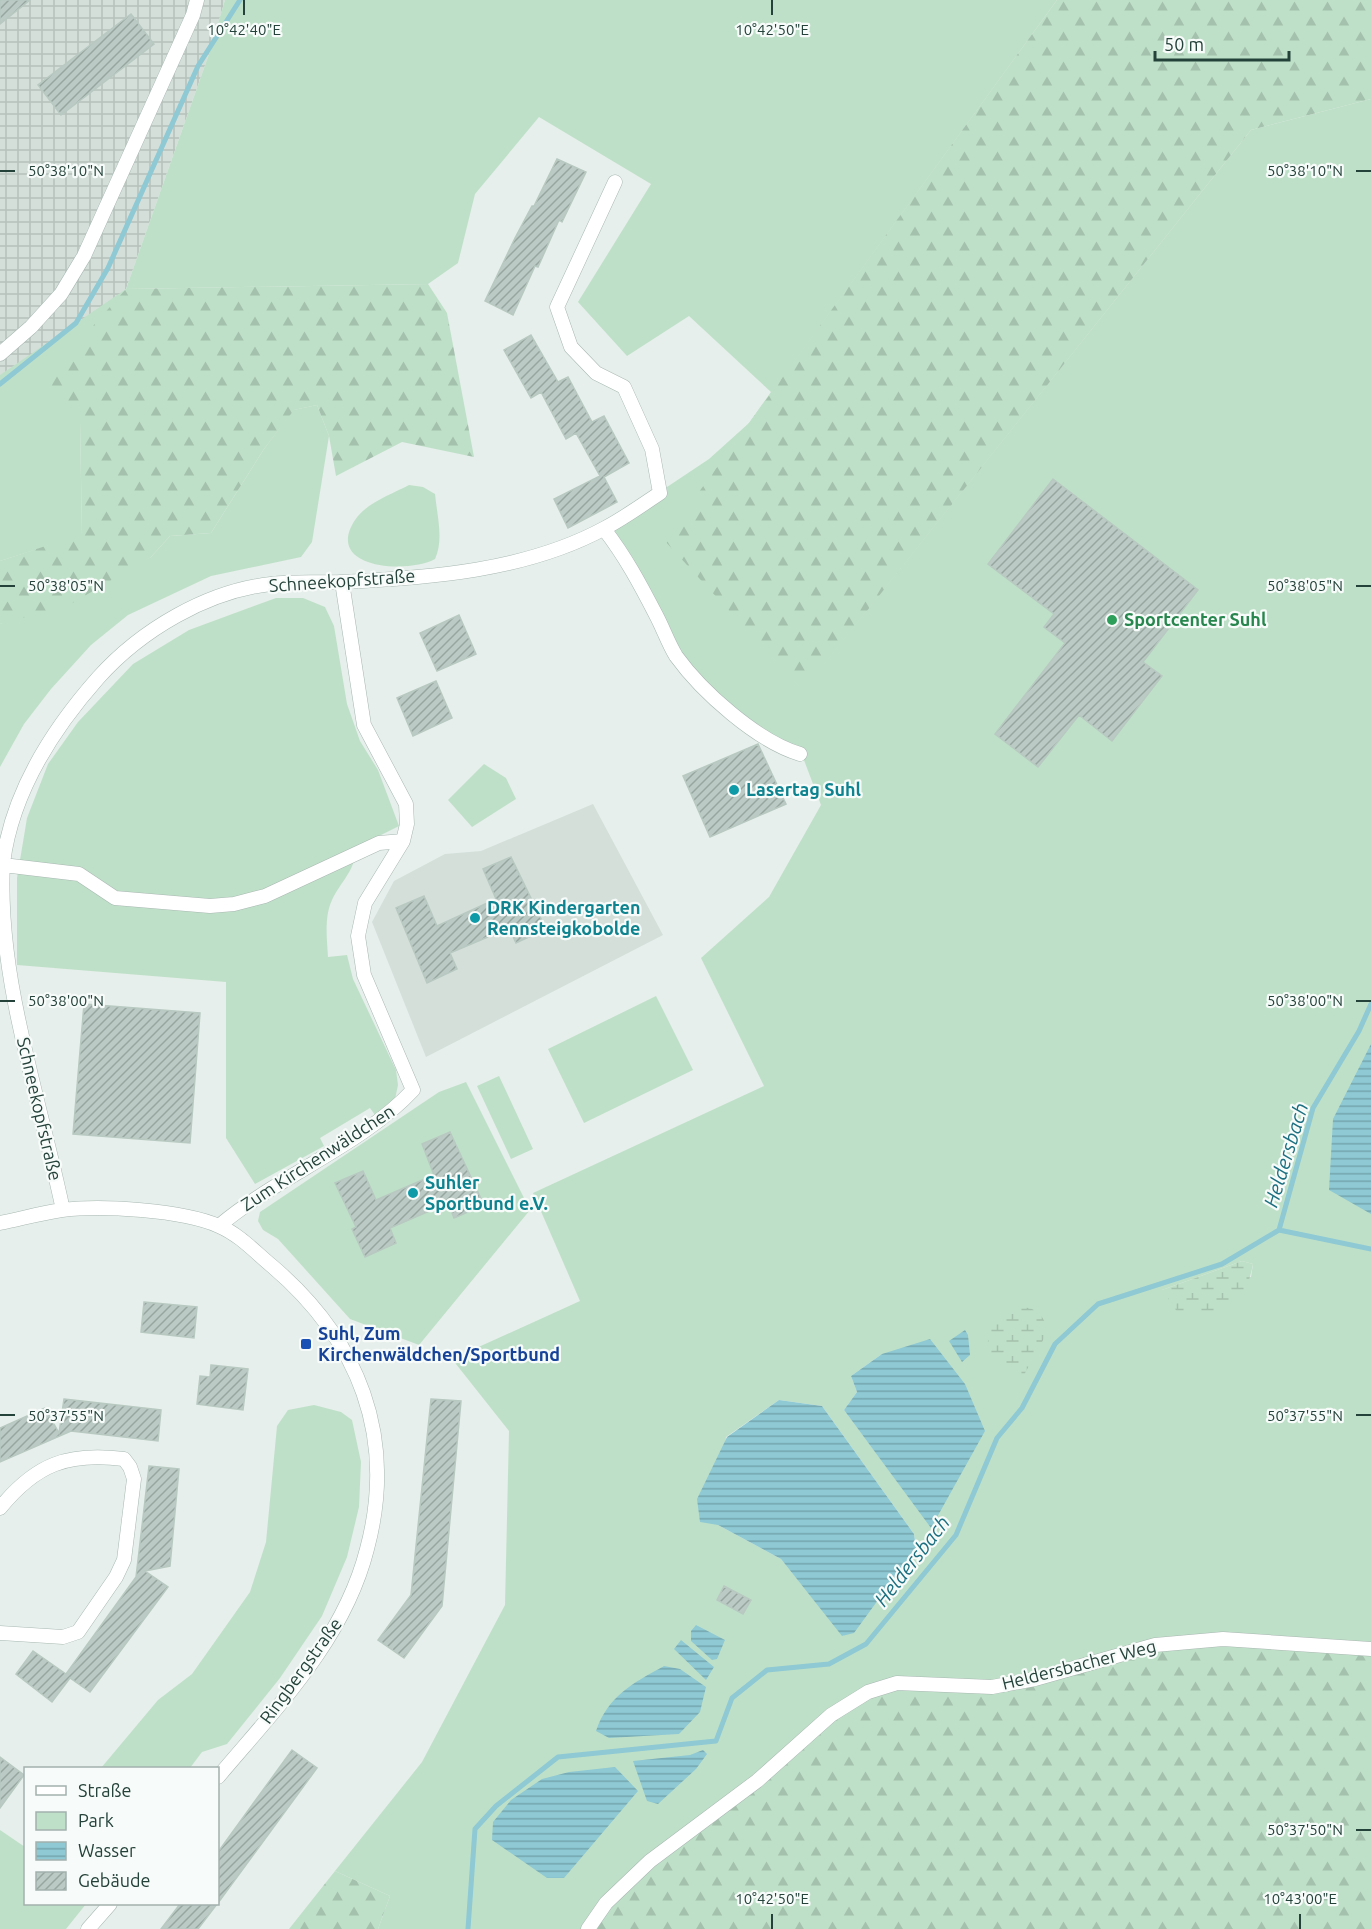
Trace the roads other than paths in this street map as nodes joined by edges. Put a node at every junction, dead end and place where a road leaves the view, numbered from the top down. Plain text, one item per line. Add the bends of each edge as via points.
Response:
1 (197, 0) edge
2 (615, 182) dead end
3 (0, 354) edge
4 (604, 529) junction
5 (342, 582) junction
6 (800, 754) dead end
7 (403, 842) junction
8 (3, 865) junction
9 (63, 1210) junction
10 (0, 1223) edge
11 (219, 1226) junction
12 (0, 1508) edge
13 (0, 1633) edge
14 (1371, 1649) edge
15 (219, 1776) edge
16 (109, 1905) edge
17 (88, 1929) edge
18 (588, 1929) edge

1 - 3 street via 84,256 62,294
2 - 4 street, Schneekopfstraße via 557,307 571,347 596,373 624,387 652,449 660,494
4 - 5 street, Schneekopfstraße via 554,550 489,567
4 - 6 street via 628,561 675,654 698,682 750,726 785,750
5 - 7 street, Zum Kirchenwäldchen via 364,725 406,804
5 - 8 street, Schneekopfstraße via 270,584 224,595 148,633 111,663 70,709 35,764 18,804
7 - 8 street via 379,843 265,896 210,906 115,898 79,874
7 - 11 street, Zum Kirchenwäldchen via 365,903 358,936 364,975 413,1090 399,1105 249,1201
8 - 9 street, Schneekopfstraße via 3,939 10,984
9 - 10 street, Ringbergstraße
9 - 11 street, Ringbergstraße via 109,1209 182,1216
11 - 15 street, Ringbergstraße via 239,1236 323,1317 368,1402 378,1469 376,1508 367,1550 348,1605 326,1643
12 - 13 street via 24,1482 57,1461 104,1456 124,1459 134,1479 124,1560 78,1632 63,1637
14 - 18 street, Heldersbacher Weg via 1223,1639 1155,1645 992,1687 897,1683 868,1692 831,1715 757,1780 650,1861 606,1903
16 - 17 street

